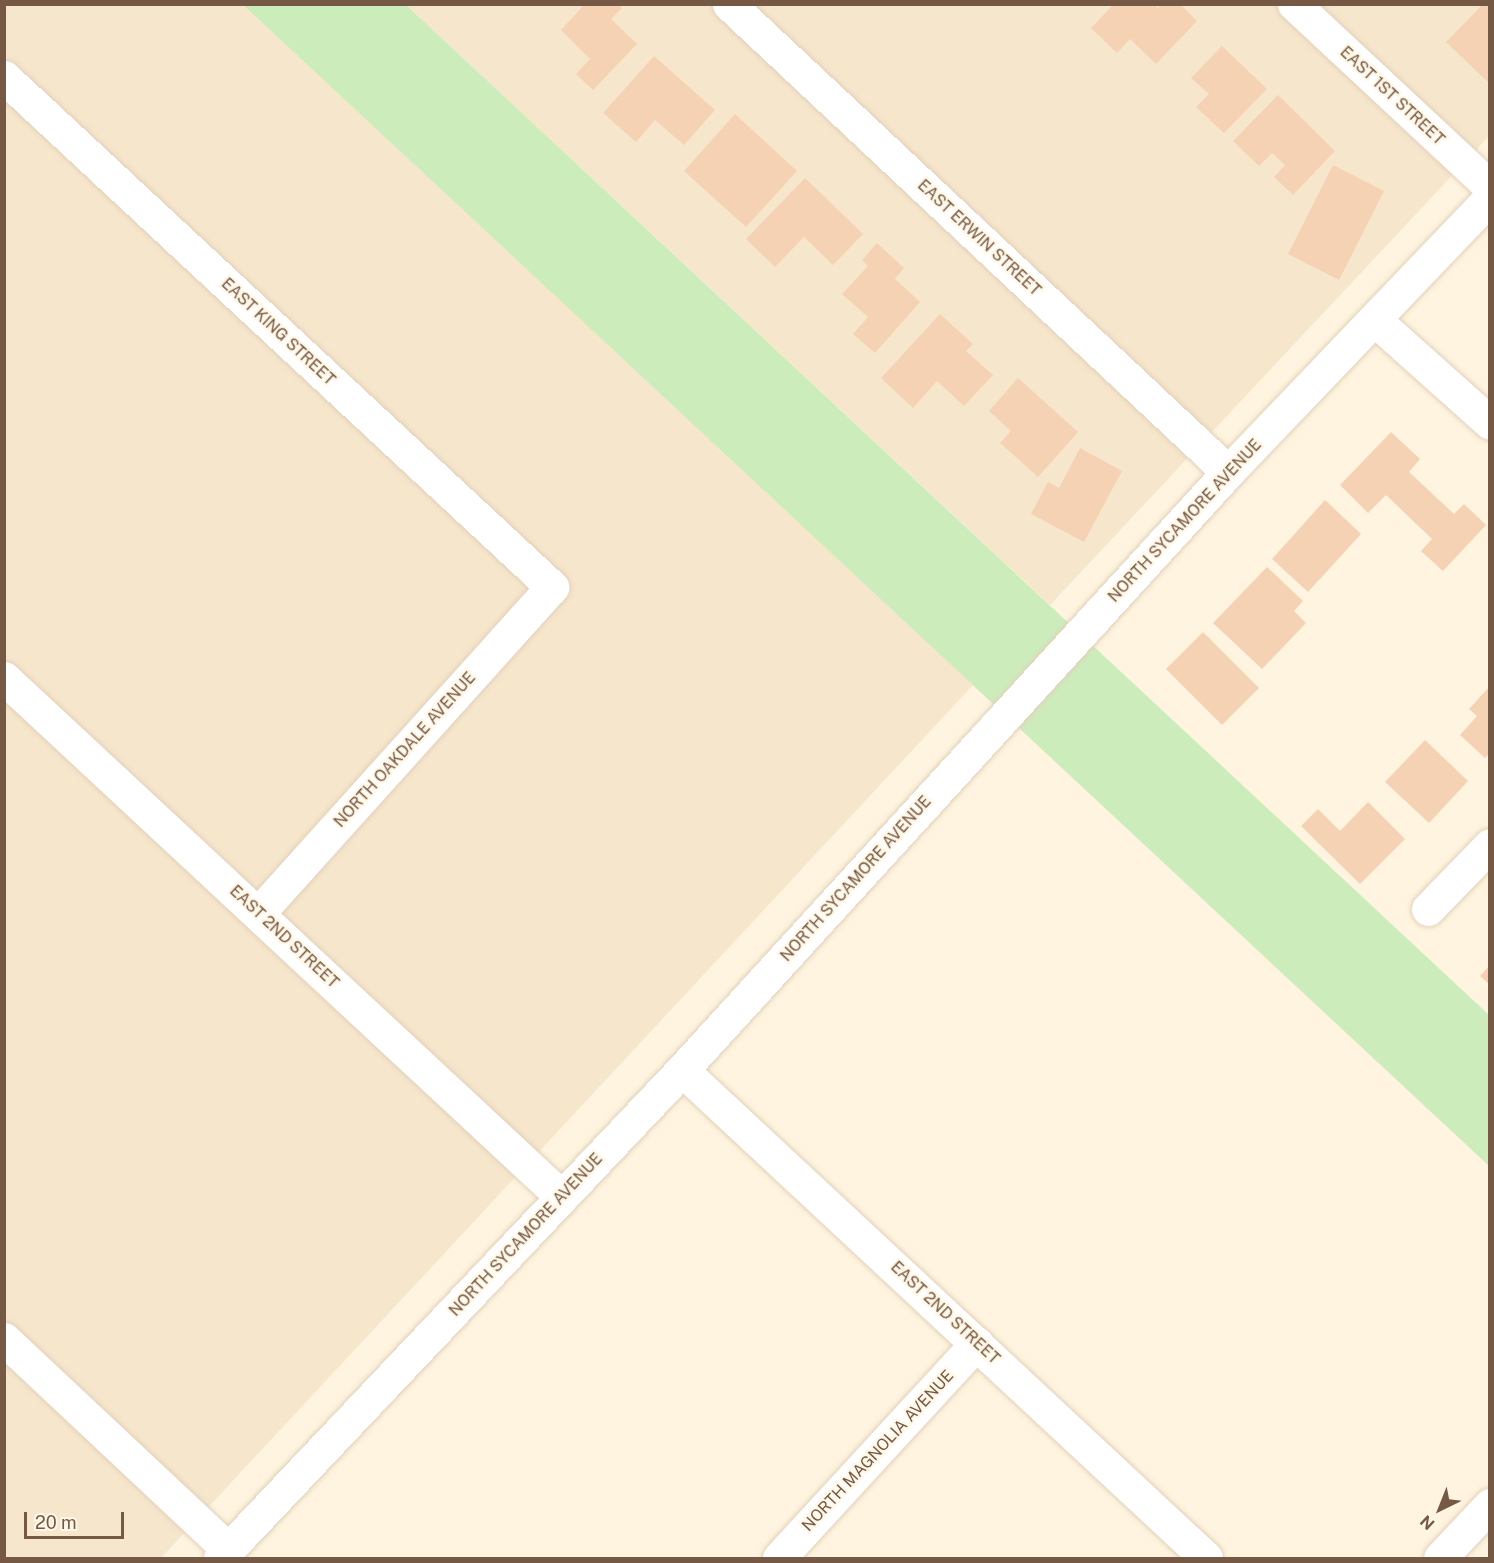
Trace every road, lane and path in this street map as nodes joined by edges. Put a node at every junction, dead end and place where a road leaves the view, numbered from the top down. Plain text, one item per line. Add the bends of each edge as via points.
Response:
1 (729, 4) edge
2 (1294, 4) edge
3 (4, 77) edge
4 (1490, 187) edge
5 (1490, 198) edge
6 (1375, 320) junction
7 (1490, 423) edge
8 (1228, 472) junction
9 (552, 587) joint
10 (4, 678) edge
11 (1490, 845) edge
12 (1428, 909) dead end
13 (258, 913) junction
14 (682, 1070) junction
15 (562, 1197) junction
16 (4, 1338) edge
17 (977, 1343) junction
18 (1490, 1505) edge
19 (224, 1554) edge
20 (778, 1558) edge
21 (1206, 1558) edge
22 (1440, 1558) edge

1 - 8 street, EAST ERWIN STREET
2 - 4 street, EAST 1ST STREET
3 - 9 street, EAST KING STREET
5 - 6 street, NORTH SYCAMORE AVENUE
6 - 7 street
6 - 8 street, NORTH SYCAMORE AVENUE
8 - 14 street, NORTH SYCAMORE AVENUE
9 - 13 street, NORTH OAKDALE AVENUE
10 - 13 street, EAST 2ND STREET
11 - 12 street
13 - 15 street, EAST 2ND STREET
14 - 15 street, NORTH SYCAMORE AVENUE
14 - 17 street, EAST 2ND STREET
15 - 19 street, NORTH SYCAMORE AVENUE
16 - 19 street
17 - 20 street, NORTH MAGNOLIA AVENUE
17 - 21 street, EAST 2ND STREET
18 - 22 street

